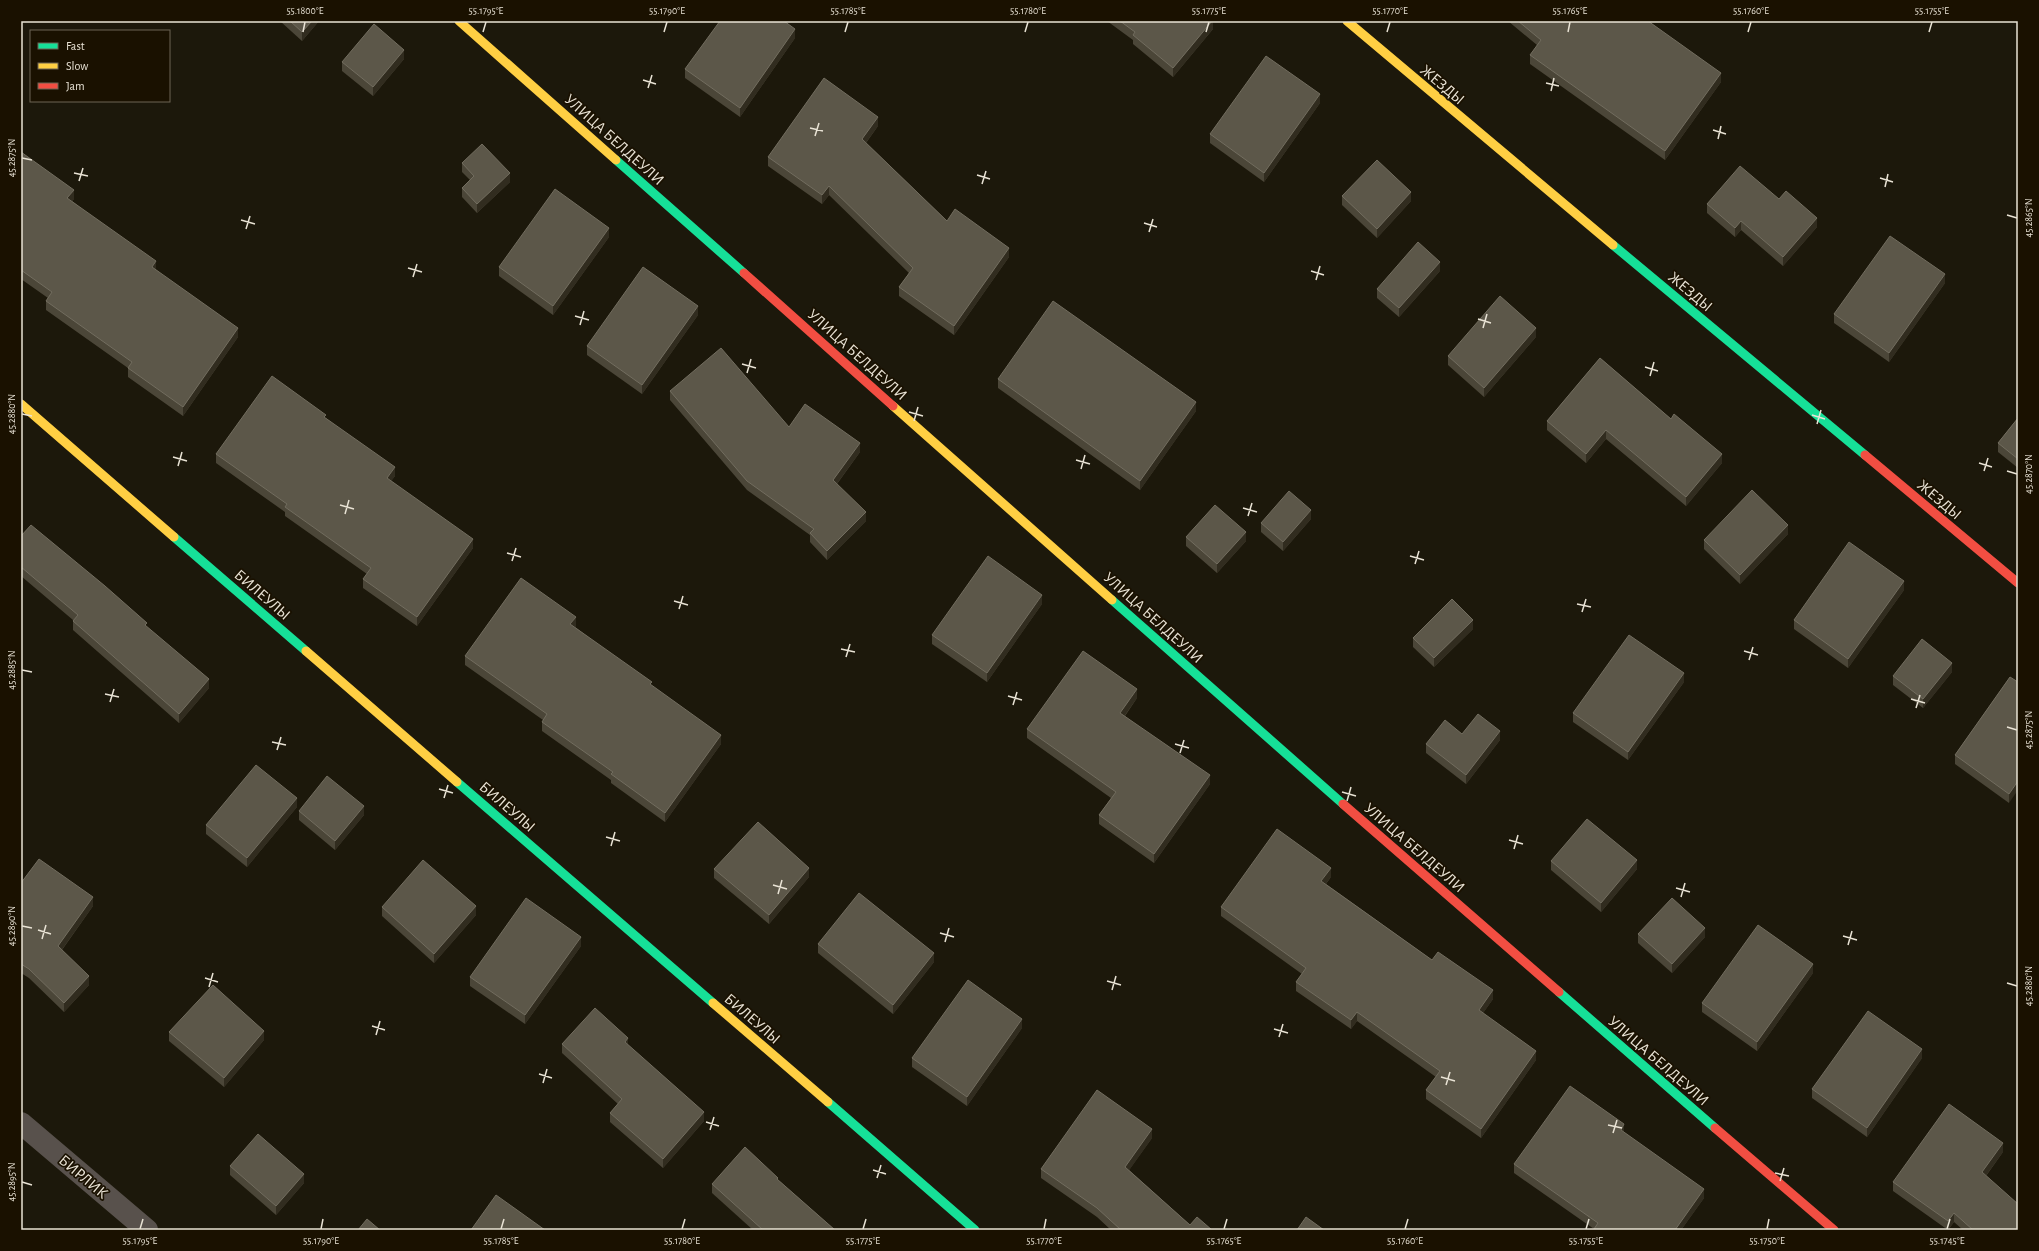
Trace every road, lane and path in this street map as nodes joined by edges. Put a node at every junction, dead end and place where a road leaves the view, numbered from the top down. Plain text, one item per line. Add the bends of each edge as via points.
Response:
1 (459, 21) edge
2 (1347, 21) edge
3 (21, 404) edge
4 (2018, 583) edge
5 (21, 1123) edge
6 (147, 1230) edge
7 (975, 1230) edge
8 (1834, 1230) edge

1 - 8 street, УЛИЦА БЕЛДЕУЛИ via 1446,895
2 - 4 street, ЖЕЗДЫ via 1419,84
3 - 7 street, БИЛЕУЛЫ
5 - 6 street, БИРЛИК

